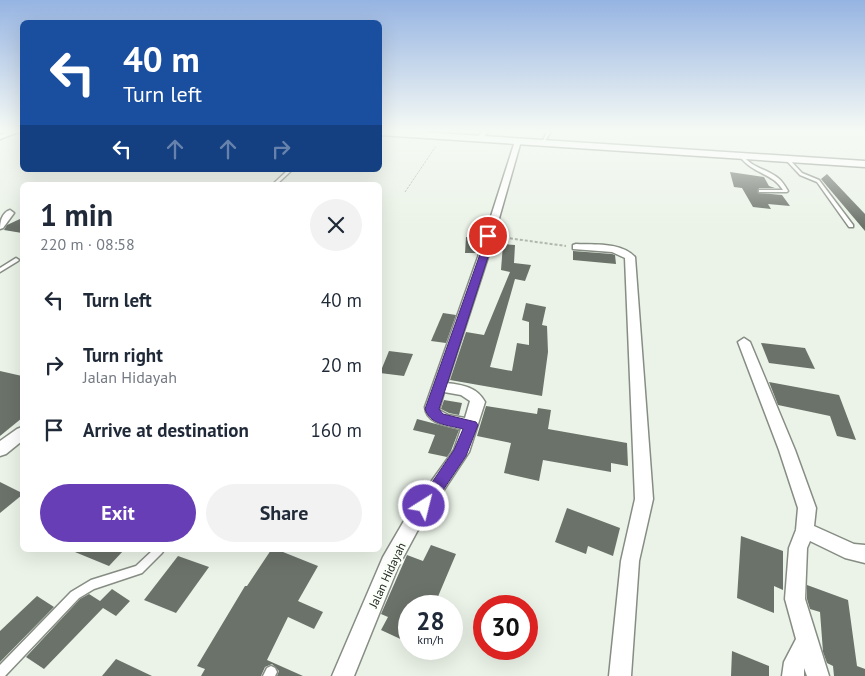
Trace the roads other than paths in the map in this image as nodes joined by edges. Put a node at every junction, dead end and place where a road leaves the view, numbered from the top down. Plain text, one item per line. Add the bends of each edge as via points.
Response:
1 (511, 163) edge
2 (746, 163) edge
3 (790, 163) edge
4 (846, 163) edge
5 (865, 164) edge
6 (288, 172) edge
7 (277, 182) edge
8 (760, 191) dead end
9 (10, 213) dead end
10 (0, 226) edge
11 (851, 226) dead end
12 (576, 247) road end
13 (16, 260) dead end
14 (0, 270) edge
15 (744, 342) dead end
16 (439, 387) junction
17 (471, 425) junction
18 (20, 434) edge
19 (0, 450) edge
20 (805, 530) junction
21 (157, 552) edge
22 (865, 554) edge
23 (807, 643) junction
24 (0, 672) edge
25 (343, 676) edge
26 (620, 676) edge
27 (793, 676) edge
28 (818, 676) edge

1 - 16 street
2 - 8 lane via 778,178 786,191
3 - 11 lane via 801,174 818,181
4 - 5 street
6 - 7 lane
9 - 10 street
12 - 26 street via 625,252 630,257 644,498 630,561
13 - 14 lane
15 - 20 street via 806,508
16 - 17 street via 432,409 434,414
16 - 17 street, Jalan Hidayah via 476,396 478,402
17 - 25 street, Jalan Hidayah via 461,452 414,520 390,563
18 - 19 street
20 - 22 street via 852,552
20 - 23 street via 798,548 795,599
21 - 24 lane via 139,570 91,585 74,595
23 - 27 street via 797,657
23 - 28 street

